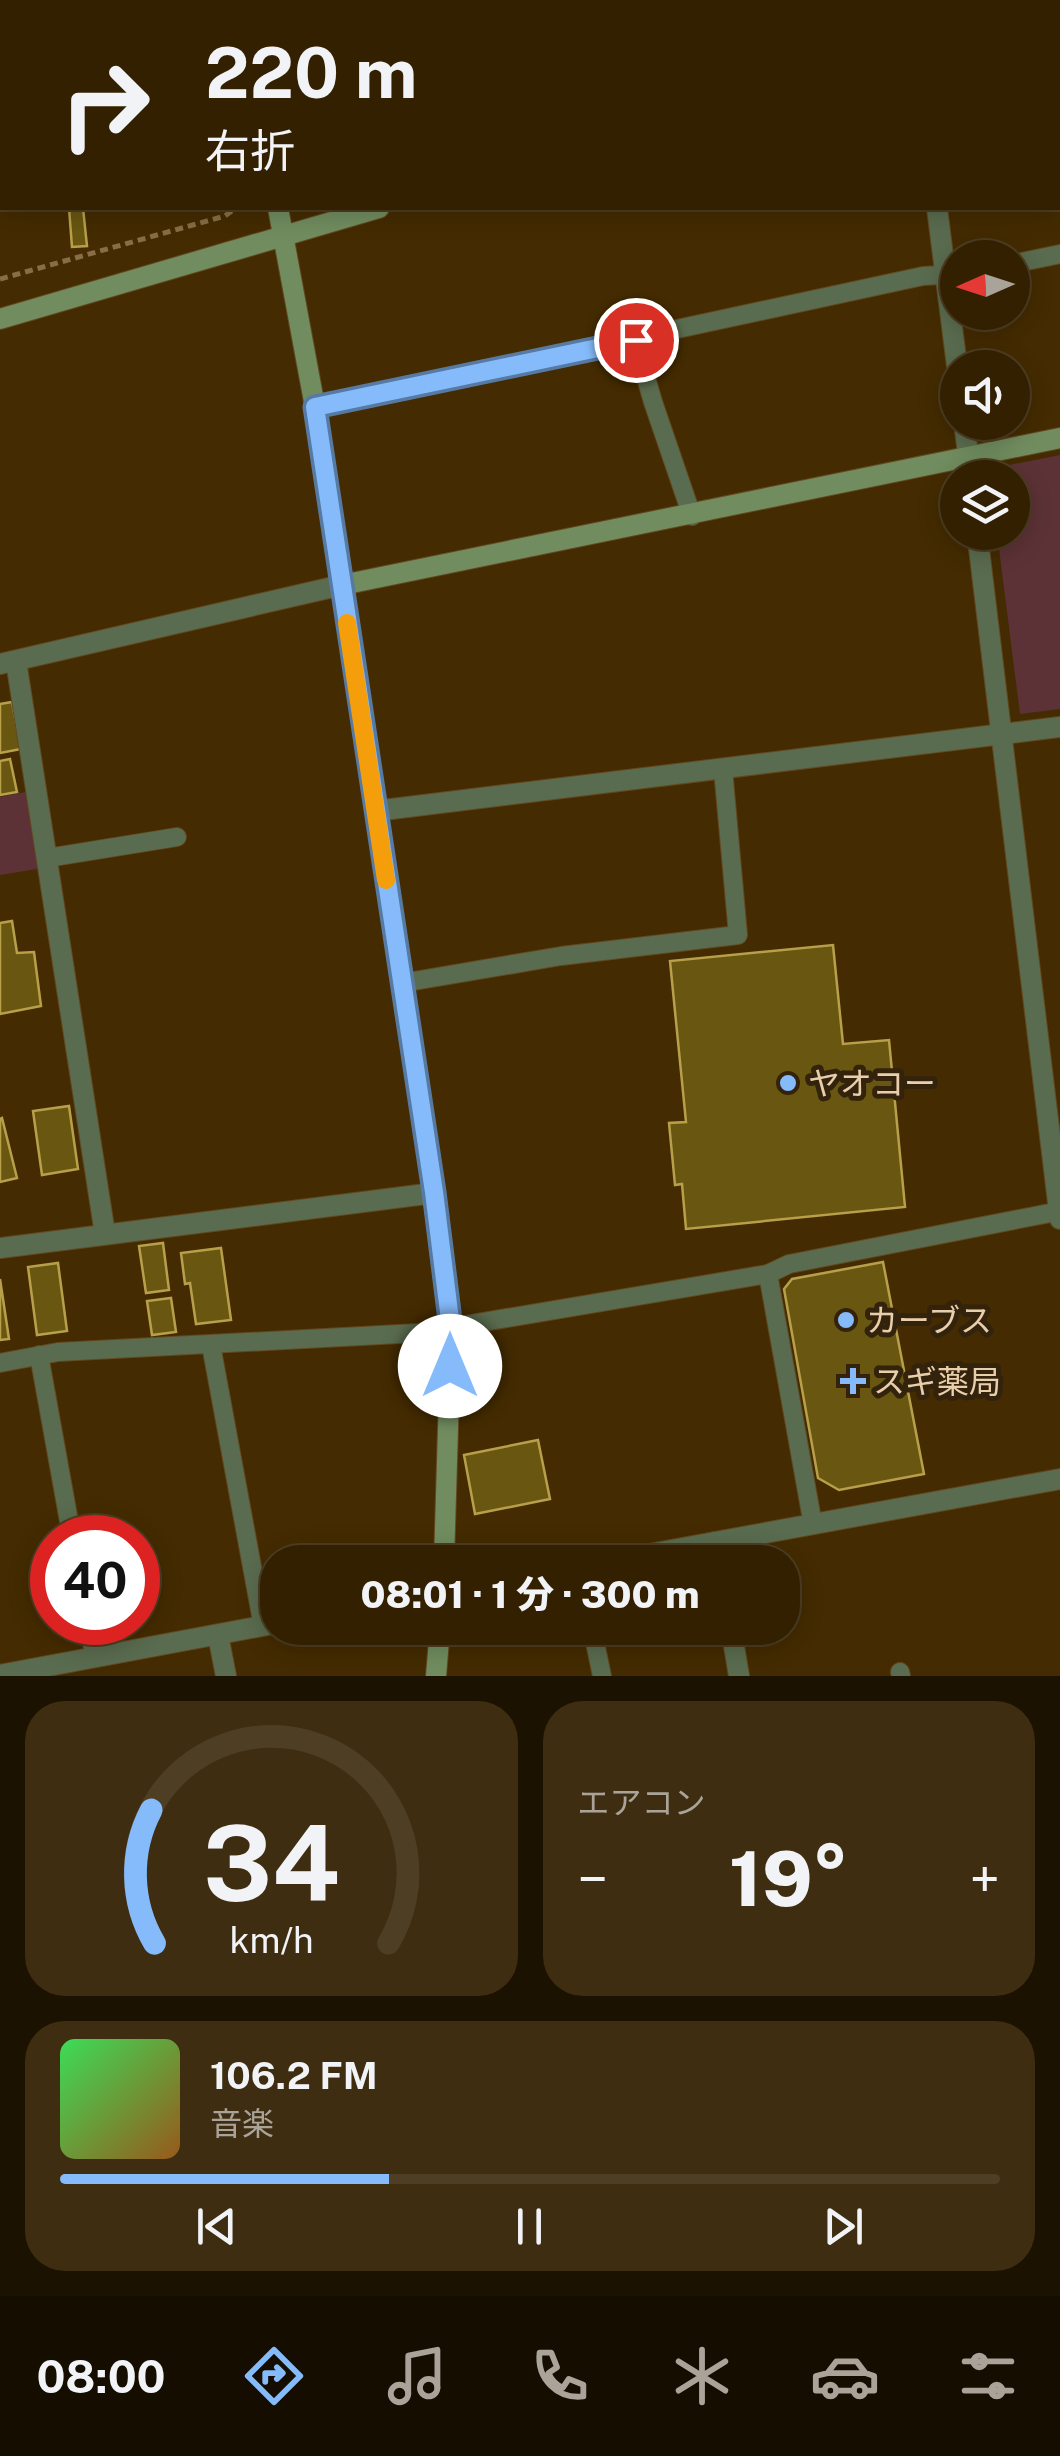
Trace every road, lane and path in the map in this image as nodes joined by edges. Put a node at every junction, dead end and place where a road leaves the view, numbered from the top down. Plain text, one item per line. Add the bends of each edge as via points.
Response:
1 (233, 210) edge
2 (278, 210) edge
3 (371, 210) edge
4 (936, 210) edge
5 (284, 233) junction
6 (943, 240) edge
7 (1060, 254) edge
8 (1030, 260) edge
9 (940, 275) edge
10 (0, 279) edge
11 (0, 318) edge
12 (636, 340) junction
13 (315, 407) junction
14 (1060, 438) edge
15 (991, 460) edge
16 (940, 472) edge
17 (692, 516) junction
18 (979, 550) edge
19 (342, 585) junction
20 (8, 662) edge
21 (1060, 727) edge
22 (1000, 735) junction
23 (723, 769) junction
24 (375, 810) junction
25 (177, 837) dead end
26 (47, 858) junction
27 (402, 983) junction
28 (1050, 1048) edge
29 (434, 1192) junction
30 (1060, 1214) edge
31 (105, 1234) junction
32 (0, 1248) edge
33 (768, 1274) junction
34 (451, 1328) junction
35 (211, 1346) junction
36 (39, 1355) junction
37 (0, 1363) edge
38 (1060, 1479) edge
39 (68, 1515) edge
40 (813, 1525) junction
41 (445, 1545) edge
42 (742, 1545) edge
43 (260, 1578) edge
44 (260, 1627) edge
45 (218, 1635) junction
46 (92, 1645) edge
47 (439, 1645) edge
48 (596, 1645) edge
49 (734, 1645) edge
50 (95, 1658) junction
51 (0, 1675) edge
52 (226, 1676) edge
53 (436, 1676) edge
54 (602, 1676) edge
55 (740, 1676) edge

1 - 10 path
2 - 5 street
3 - 5 street
4 - 6 street
5 - 11 street
5 - 13 street
7 - 8 lane
9 - 12 lane
12 - 13 lane
12 - 17 lane
13 - 19 street
14 - 15 street
16 - 17 street
17 - 19 street
18 - 22 street
19 - 20 street
19 - 24 street
20 - 26 street
21 - 22 street
22 - 23 street
22 - 28 street
23 - 24 street
23 - 27 lane via 738,935
24 - 27 street
25 - 26 lane
26 - 31 street
27 - 29 street
28 - 30 street
29 - 31 street
29 - 34 street
30 - 33 lane via 789,1264
31 - 32 street
33 - 34 lane
33 - 40 lane
34 - 35 lane
34 - 41 street
35 - 36 lane
35 - 43 lane
36 - 37 lane
36 - 39 lane
38 - 40 street
40 - 42 street
44 - 45 street
45 - 50 street
45 - 52 street
46 - 50 lane
47 - 53 street
48 - 54 lane
49 - 55 street
50 - 51 street

